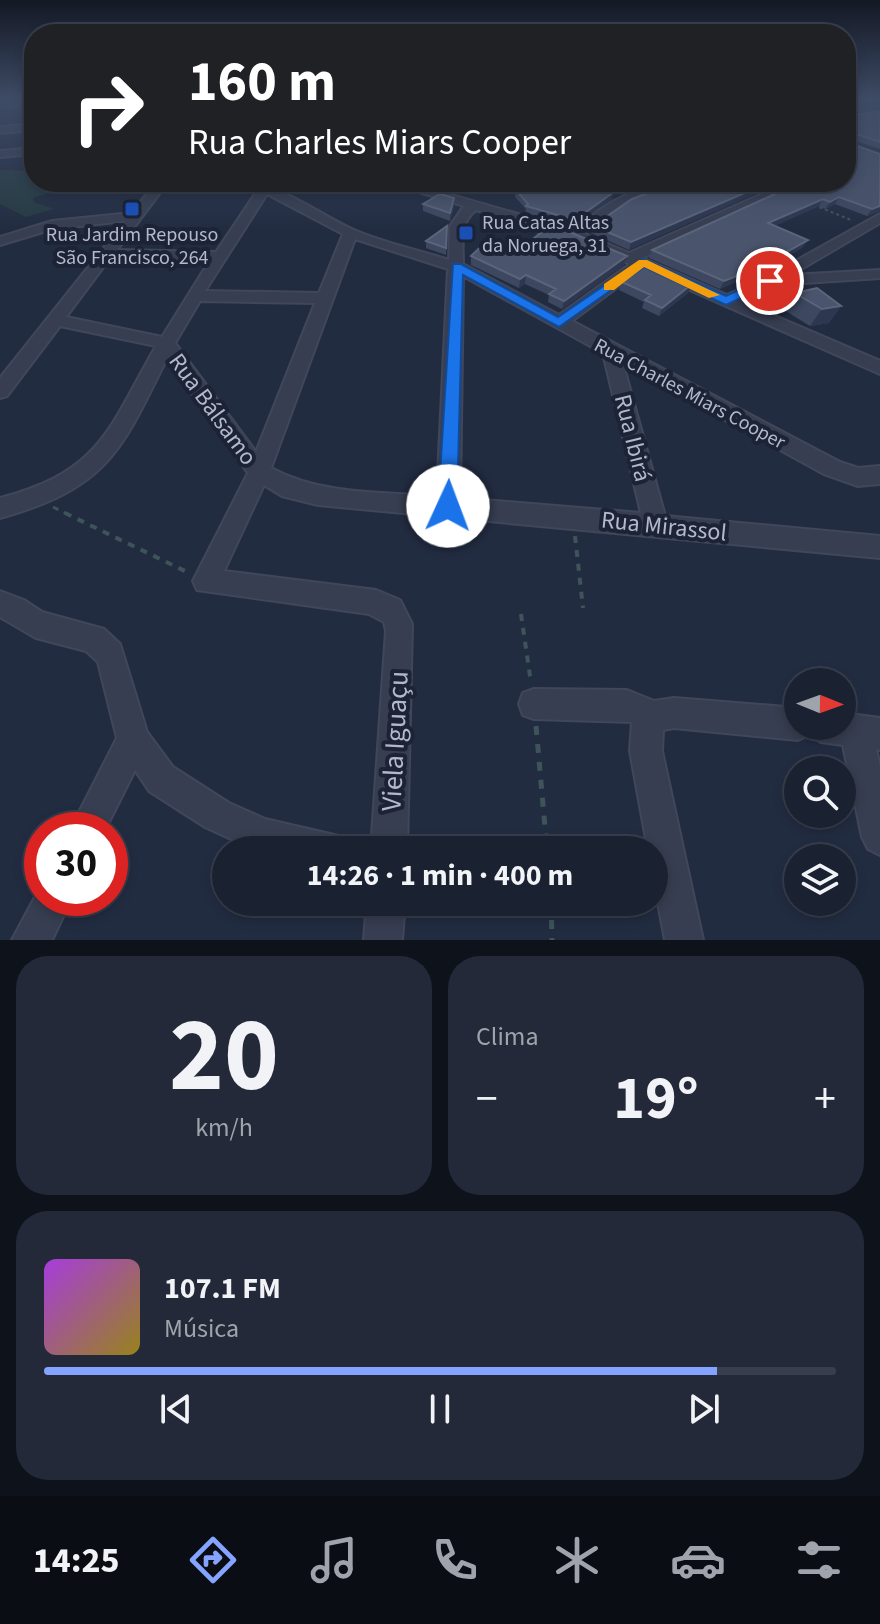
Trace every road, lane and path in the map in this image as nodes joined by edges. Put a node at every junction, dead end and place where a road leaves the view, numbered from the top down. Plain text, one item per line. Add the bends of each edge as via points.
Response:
1 (24, 152) edge
2 (0, 154) edge
3 (154, 192) edge
4 (262, 192) edge
5 (273, 192) edge
6 (426, 192) edge
7 (609, 192) edge
8 (642, 192) edge
9 (777, 192) joint
10 (627, 196) junction
11 (473, 206) junction
12 (136, 216) junction
13 (880, 218) edge
14 (866, 225) junction
15 (350, 233) junction
16 (576, 235) junction
17 (0, 241) edge
18 (104, 254) junction
19 (221, 256) junction
20 (804, 259) junction
21 (638, 260) junction
22 (457, 267) junction
23 (880, 274) edge
24 (833, 278) junction
25 (770, 281) junction
26 (196, 296) junction
27 (326, 298) junction
28 (726, 301) junction
29 (56, 320) junction
30 (559, 323) junction
31 (166, 343) junction
32 (611, 351) junction
33 (880, 353) edge
34 (858, 358) junction
35 (880, 368) edge
36 (0, 390) edge
37 (259, 472) junction
38 (880, 475) edge
39 (35, 499) junction
40 (448, 506) junction
41 (0, 508) edge
42 (572, 517) junction
43 (655, 524) junction
44 (880, 547) edge
45 (206, 581) junction
46 (0, 604) edge
47 (583, 608) dead end
48 (521, 614) dead end
49 (534, 704) junction
50 (664, 715) junction
51 (784, 723) edge
52 (868, 731) edge
53 (133, 740) junction
54 (96, 812) edge
55 (264, 836) edge
56 (390, 836) edge
57 (546, 836) edge
58 (880, 837) edge
59 (44, 916) edge
60 (385, 916) edge
61 (551, 916) edge
62 (31, 940) edge
63 (383, 940) edge
64 (552, 940) edge
65 (684, 940) edge

1 - 2 street
3 - 12 street
4 - 19 street
5 - 15 street, Rua Charles Miars Cooper
6 - 11 street
7 - 10 street
8 - 10 street
9 - 14 path
9 - 21 street
10 - 16 street
11 - 16 street
11 - 22 street via 457,226
12 - 17 street via 52,225
12 - 18 street
13 - 14 street
14 - 20 street
15 - 22 street, Rua Charles Miars Cooper
15 - 27 street
16 - 21 street
18 - 19 street
18 - 29 street
19 - 26 street
20 - 24 street via 813,270
20 - 25 street
21 - 28 street
21 - 30 street
22 - 30 street, Rua Charles Miars Cooper
22 - 40 street
23 - 24 street
24 - 25 street
25 - 28 street
26 - 27 street
26 - 31 street
27 - 37 street
28 - 34 street
29 - 31 street
29 - 36 street
30 - 32 street, Rua Charles Miars Cooper
31 - 37 street, Rua Bálsamo
31 - 39 street via 98,461
32 - 38 street, Rua Charles Miars Cooper via 832,468 858,477
32 - 43 street, Rua Ibirá
33 - 34 street
34 - 35 street
37 - 40 street, Rua Bálsamo via 290,489 318,496
37 - 45 street
39 - 41 street
39 - 45 path
40 - 42 street, Rua Mirassol
42 - 43 street, Rua Mirassol
42 - 47 path
43 - 44 street, Rua Mirassol
45 - 56 street, Viela Iguaçu via 387,604 396,613 400,631
46 - 53 street via 36,624 94,639 110,654
48 - 49 path
49 - 50 street via 627,705
49 - 57 path
50 - 51 street
50 - 65 street via 646,727 646,751
52 - 58 street
53 - 54 street
53 - 55 street via 161,779 217,815
59 - 62 street
60 - 63 street
61 - 64 path

